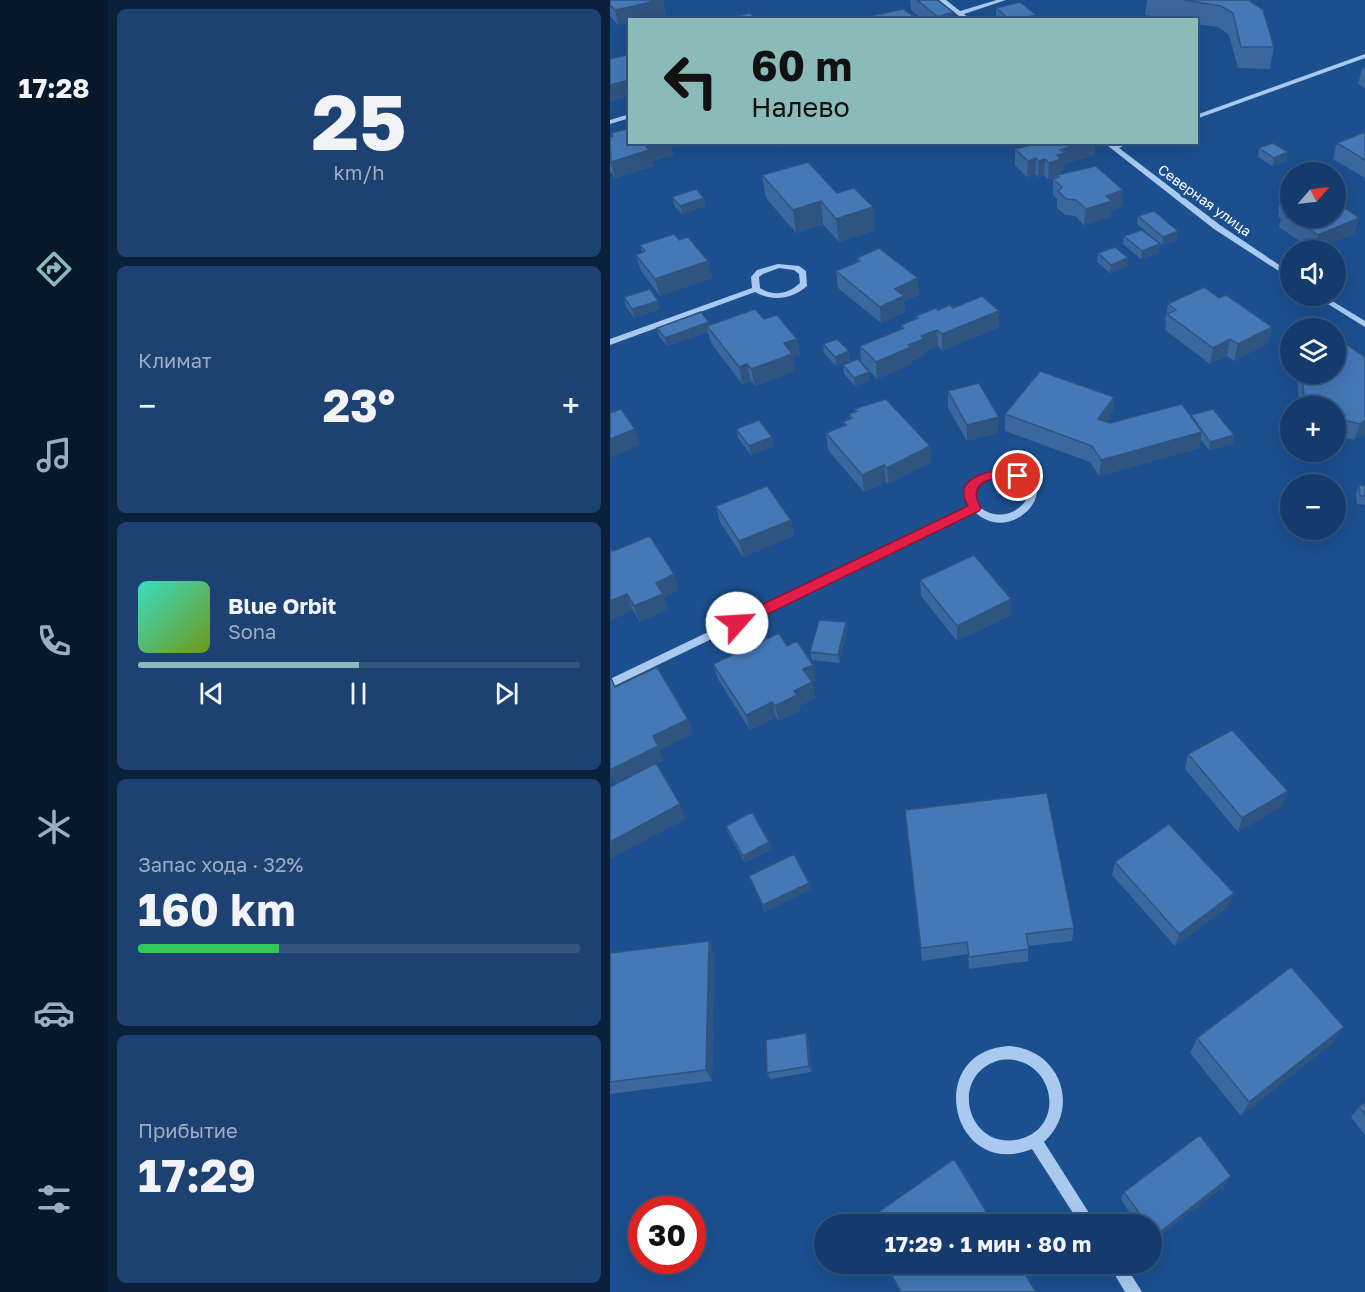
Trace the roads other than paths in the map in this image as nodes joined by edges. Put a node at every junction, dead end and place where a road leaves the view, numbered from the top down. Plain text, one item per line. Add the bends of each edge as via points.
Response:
1 (942, 0) edge
2 (1003, 0) edge
3 (961, 13) junction
4 (966, 18) edge
5 (1364, 56) edge
6 (1198, 116) edge
7 (628, 117) edge
8 (610, 122) edge
9 (1109, 145) edge
10 (1280, 270) edge
11 (756, 289) junction
12 (1334, 306) edge
13 (1364, 315) edge
14 (1355, 320) junction
15 (1364, 326) edge
16 (610, 342) edge
17 (975, 508) junction
18 (610, 684) edge
19 (1035, 1141) junction
20 (1082, 1214) edge
21 (1122, 1274) edge
22 (1134, 1292) edge

1 - 3 street
2 - 3 street
3 - 4 street
5 - 6 street
7 - 8 street
9 - 10 street, Северная улица
11 - 11 street via 755,277 769,268 796,268 805,278 799,290 781,296
11 - 16 street
12 - 14 street
13 - 14 street
14 - 15 street
17 - 17 street via 970,491 984,476 1008,473 1028,482 1033,490 1034,499 1029,507 1009,518 984,514
17 - 18 street
19 - 19 street via 1018,1148 999,1148 982,1140 969,1126 962,1109 962,1089 970,1072 983,1059 999,1053 1017,1053 1033,1060 1047,1073 1054,1090 1055,1109 1048,1127
19 - 20 street
21 - 22 street

